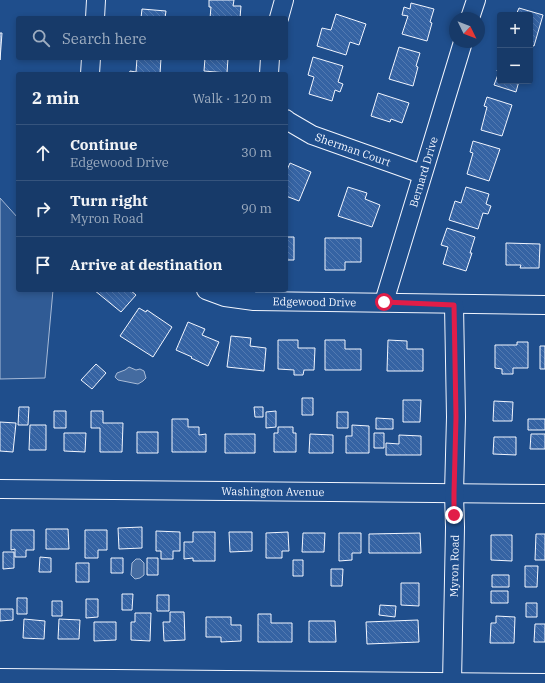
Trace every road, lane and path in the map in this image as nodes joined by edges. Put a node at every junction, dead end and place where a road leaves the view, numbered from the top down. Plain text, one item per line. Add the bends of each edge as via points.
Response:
1 (96, 0) edge
2 (284, 0) edge
3 (476, 0) edge
4 (472, 12) edge
5 (95, 16) edge
6 (280, 16) edge
7 (461, 48) edge
8 (92, 60) edge
9 (270, 60) edge
10 (90, 72) edge
11 (269, 72) edge
12 (288, 121) edge
13 (422, 174) junction
14 (211, 292) edge
15 (384, 302) junction
16 (454, 305) junction
17 (545, 305) edge
18 (0, 489) edge
19 (454, 493) junction
20 (545, 494) edge
21 (0, 678) edge
22 (452, 683) edge
23 (545, 683) edge

1 - 5 street
2 - 6 street
3 - 4 street
7 - 13 street, Bernard Drive
8 - 10 street
9 - 11 street
12 - 13 street, Sherman Court via 312,135
13 - 15 street, Bernard Drive
14 - 15 street, Edgewood Drive via 225,297 254,301
15 - 16 street, Edgewood Drive
16 - 17 street, Edgewood Drive
16 - 19 street, Myron Road
18 - 19 street, Washington Avenue
19 - 20 street, Washington Avenue
19 - 22 street, Myron Road
21 - 22 street
22 - 23 street

